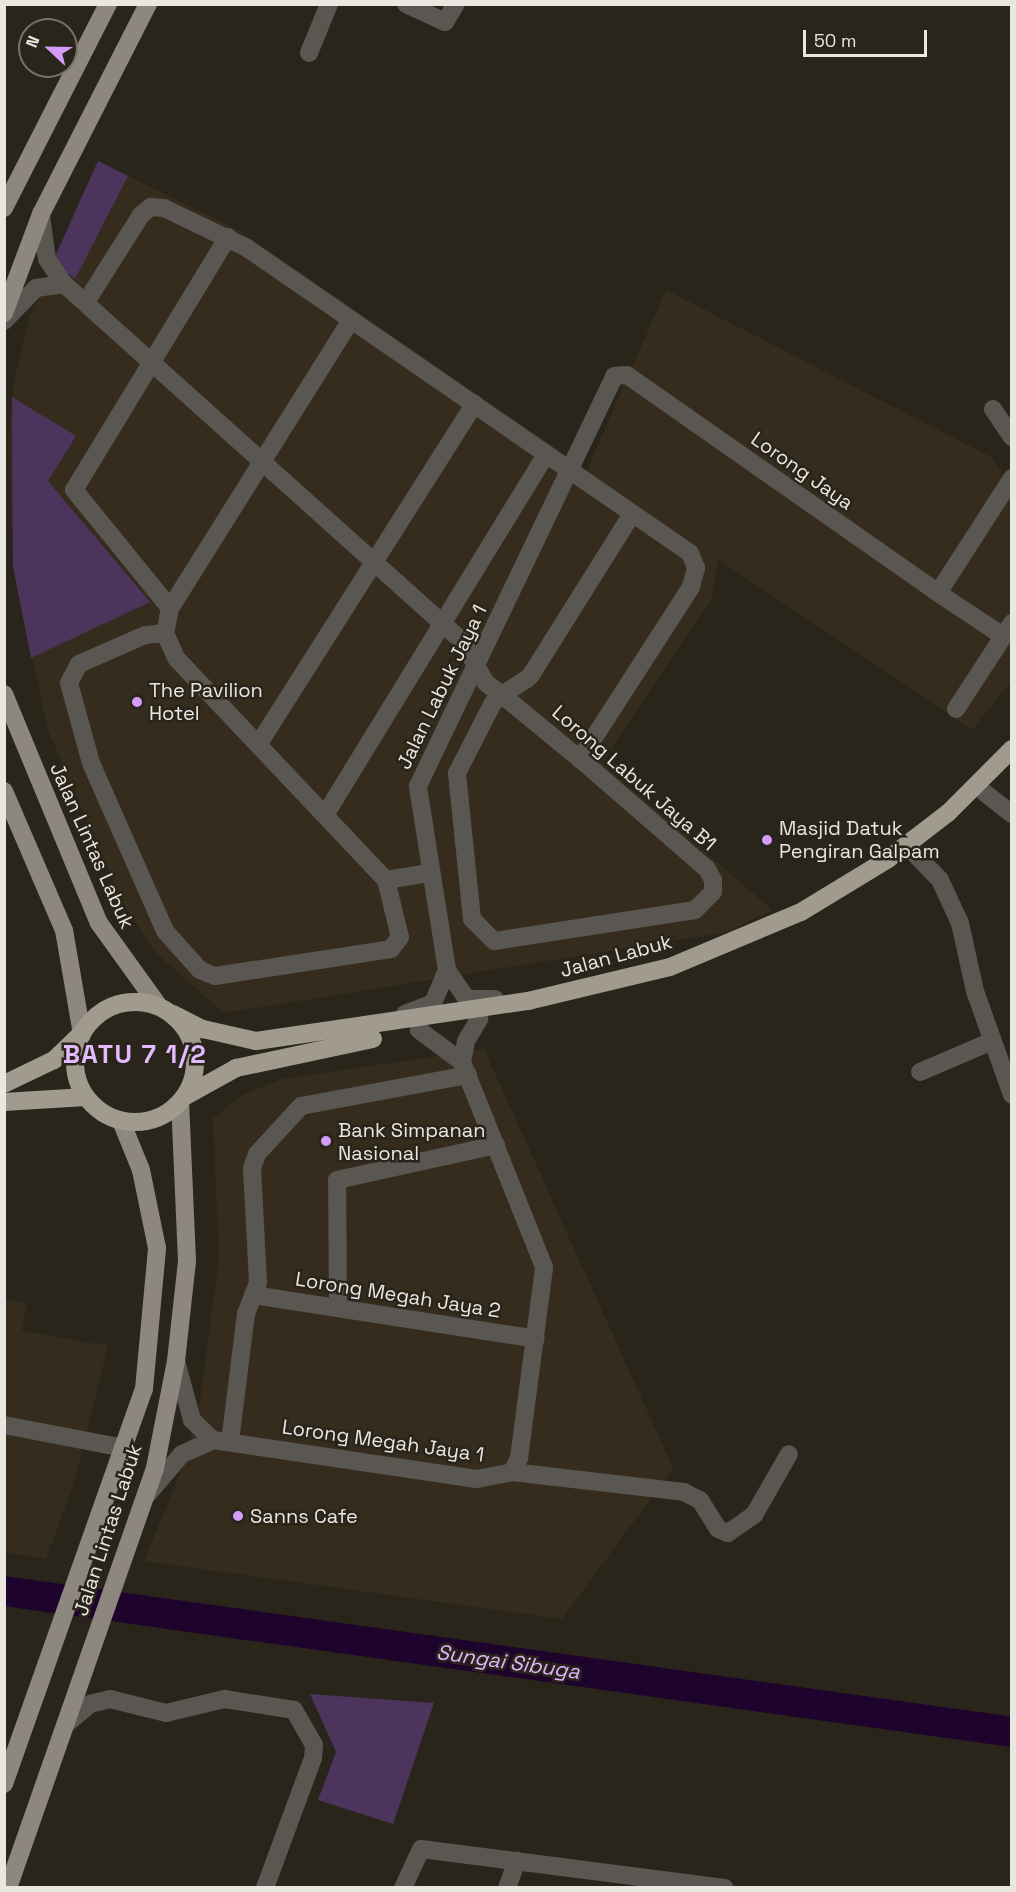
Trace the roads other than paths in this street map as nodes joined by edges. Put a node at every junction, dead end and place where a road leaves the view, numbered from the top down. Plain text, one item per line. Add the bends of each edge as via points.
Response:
1 (108, 4) edge
2 (148, 4) edge
3 (328, 4) edge
4 (406, 4) edge
5 (456, 4) edge
6 (309, 53) dead end
7 (4, 208) edge
8 (40, 214) junction
9 (228, 237) junction
10 (64, 284) junction
11 (87, 302) junction
12 (4, 313) edge
13 (351, 320) junction
14 (4, 321) edge
15 (155, 360) junction
16 (474, 404) junction
17 (993, 409) dead end
18 (1011, 437) edge
19 (546, 454) junction
20 (267, 461) junction
21 (571, 472) junction
22 (1011, 478) edge
23 (632, 514) junction
24 (376, 565) junction
25 (938, 593) junction
26 (170, 609) junction
27 (442, 625) junction
28 (1007, 629) edge
29 (165, 633) junction
30 (474, 662) junction
31 (4, 694) edge
32 (502, 696) junction
33 (956, 709) dead end
34 (258, 745) junction
35 (1011, 749) edge
36 (580, 759) junction
37 (1011, 765) edge
38 (4, 791) edge
39 (985, 794) junction
40 (1011, 814) edge
41 (325, 815) junction
42 (914, 853) junction
43 (429, 873) junction
44 (386, 879) junction
45 (447, 970) junction
46 (528, 1001) junction
47 (165, 1010) junction
48 (479, 1019) junction
49 (354, 1030) junction
50 (419, 1030) junction
51 (82, 1034) junction
52 (992, 1041) junction
53 (465, 1069) junction
54 (920, 1072) dead end
55 (4, 1084) edge
56 (1011, 1095) edge
57 (86, 1097) junction
58 (182, 1099) junction
59 (4, 1102) edge
60 (121, 1121) junction
61 (496, 1145) junction
62 (253, 1295) junction
63 (338, 1308) junction
64 (536, 1339) junction
65 (176, 1360) junction
66 (4, 1425) edge
67 (222, 1441) junction
68 (125, 1448) junction
69 (789, 1454) dead end
70 (512, 1472) junction
71 (146, 1496) junction
72 (64, 1725) junction
73 (4, 1784) edge
74 (517, 1861) junction
75 (680, 1885) edge
76 (8, 1887) edge
77 (265, 1887) edge
78 (403, 1887) edge
79 (507, 1887) edge
80 (725, 1887) edge

1 - 7 main road
2 - 8 main road
3 - 6 street
4 - 5 street via 445,22
8 - 10 street, Lorong Labuk Jaya B1 via 47,259
8 - 12 main road
9 - 11 street via 151,207
9 - 13 street
9 - 15 street
10 - 11 street, Lorong Labuk Jaya B1
10 - 14 street via 36,288
11 - 15 street, Lorong Labuk Jaya B1
13 - 16 street
13 - 20 street
15 - 20 street, Lorong Labuk Jaya B1
15 - 26 street via 74,490
16 - 19 street
16 - 24 street
17 - 18 street
19 - 21 street
19 - 27 street
20 - 24 street, Lorong Labuk Jaya B1
20 - 26 street
21 - 23 street
21 - 25 street, Lorong Jaya via 611,379 627,375
21 - 30 street, Jalan Labuk Jaya 1
22 - 25 street
23 - 32 street via 531,675
23 - 36 street via 690,553 696,568 691,587
24 - 27 street, Lorong Labuk Jaya B1
24 - 34 street
25 - 28 street
26 - 29 street
27 - 30 street, Lorong Labuk Jaya B1 via 462,641
27 - 41 street
28 - 33 street
29 - 34 street via 176,658
29 - 44 street via 145,635 71,672 69,683 96,773 165,932 200,970 215,976 395,948 400,937
30 - 32 street, Lorong Labuk Jaya B1
30 - 43 street, Jalan Labuk Jaya 1 via 418,786
31 - 47 main road, Jalan Lintas Labuk via 99,923
32 - 36 street, Lorong Labuk Jaya B1
32 - 36 street, Lorong Labuk Jaya B1 via 493,703 454,784 472,919 485,937 502,942 694,910 713,892 707,870
34 - 41 street
35 - 46 highway, Jalan Labuk via 916,839 801,912 670,967
37 - 39 highway, Jalan Labuk
38 - 51 main road via 64,930
39 - 40 street
39 - 42 highway, Jalan Labuk
41 - 44 street
42 - 48 highway, Jalan Labuk via 789,928 698,969
42 - 52 street via 940,880 960,923
43 - 44 street
43 - 45 street, Jalan Labuk Jaya 1
45 - 46 street via 467,999
45 - 49 street via 440,995 425,1008
46 - 49 highway, Jalan Labuk
47 - 49 highway, Jalan Labuk via 203,1029 256,1041
47 - 51 highway via 123,1002 92,1020
47 - 58 highway via 186,1028 196,1062
48 - 50 highway, Jalan Labuk
48 - 53 street via 466,1041
50 - 53 street
50 - 58 highway, Jalan Labuk via 236,1068
51 - 55 highway via 54,1060
51 - 57 highway via 75,1066
52 - 54 street
52 - 56 street
53 - 61 street
53 - 62 street via 312,1102 288,1114 252,1168 258,1282
57 - 59 highway
57 - 60 highway
58 - 60 highway via 159,1117
58 - 65 main road, Jalan Lintas Labuk via 187,1261
60 - 68 main road, Jalan Lintas Labuk via 150,1204 157,1259 153,1339
61 - 63 street via 337,1180
61 - 64 street via 543,1267
62 - 63 street, Lorong Megah Jaya 2
62 - 67 street
63 - 64 street, Lorong Megah Jaya 2
64 - 70 street via 519,1458
65 - 67 street via 192,1420
65 - 71 main road, Jalan Lintas Labuk
66 - 68 street
67 - 70 street, Lorong Megah Jaya 1 via 477,1479
67 - 71 street via 182,1455
68 - 73 main road, Jalan Lintas Labuk
69 - 70 street, Lorong Megah Jaya 1 via 754,1515 728,1533 718,1529 700,1500 684,1492
71 - 72 main road, Jalan Lintas Labuk
72 - 76 main road, Jalan Lintas Labuk
72 - 77 street via 99,1700 166,1713 224,1699 290,1708 314,1745
74 - 75 street
74 - 78 street via 417,1850
74 - 79 street
75 - 80 street

